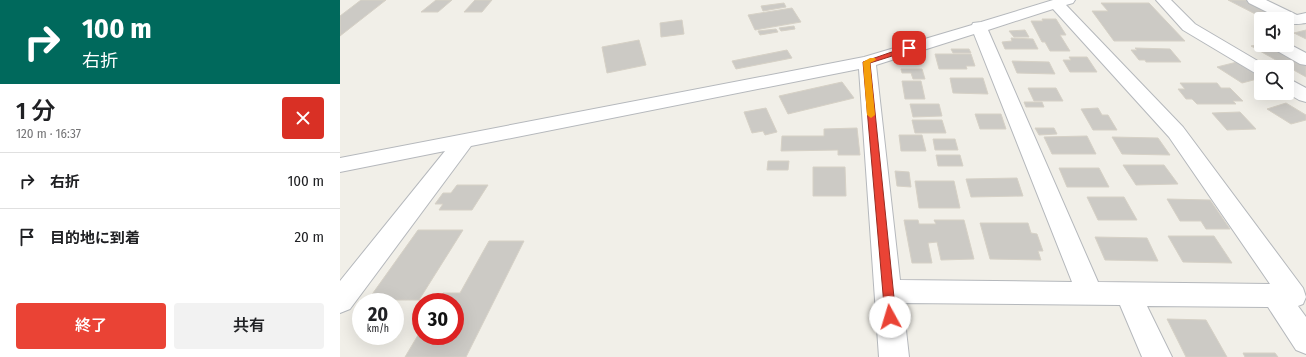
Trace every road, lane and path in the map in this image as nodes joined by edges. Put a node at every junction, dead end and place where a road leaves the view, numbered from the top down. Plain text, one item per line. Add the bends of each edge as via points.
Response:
1 (1163, 0) edge
2 (1254, 0) edge
3 (1283, 0) edge
4 (1062, 2) edge
5 (1306, 10) edge
6 (1306, 18) edge
7 (979, 26) junction
8 (1291, 52) edge
9 (1306, 60) edge
10 (866, 62) junction
11 (1254, 65) edge
12 (1294, 89) edge
13 (1306, 96) edge
14 (465, 140) junction
15 (340, 165) edge
16 (888, 291) junction
17 (1090, 294) junction
18 (1128, 294) junction
19 (1275, 296) junction
20 (340, 301) edge
21 (1306, 341) edge
22 (894, 357) edge
23 (1157, 357) edge

1 - 11 street via 1189,27
2 - 6 street via 1295,20
3 - 5 street
4 - 7 street
4 - 19 street via 1176,132 1293,296
7 - 10 street
7 - 17 street
8 - 9 street
10 - 14 street
10 - 16 street
12 - 13 street
14 - 15 street
14 - 20 street
16 - 17 street
16 - 22 street
17 - 18 street
18 - 19 street
18 - 23 street
19 - 21 street

